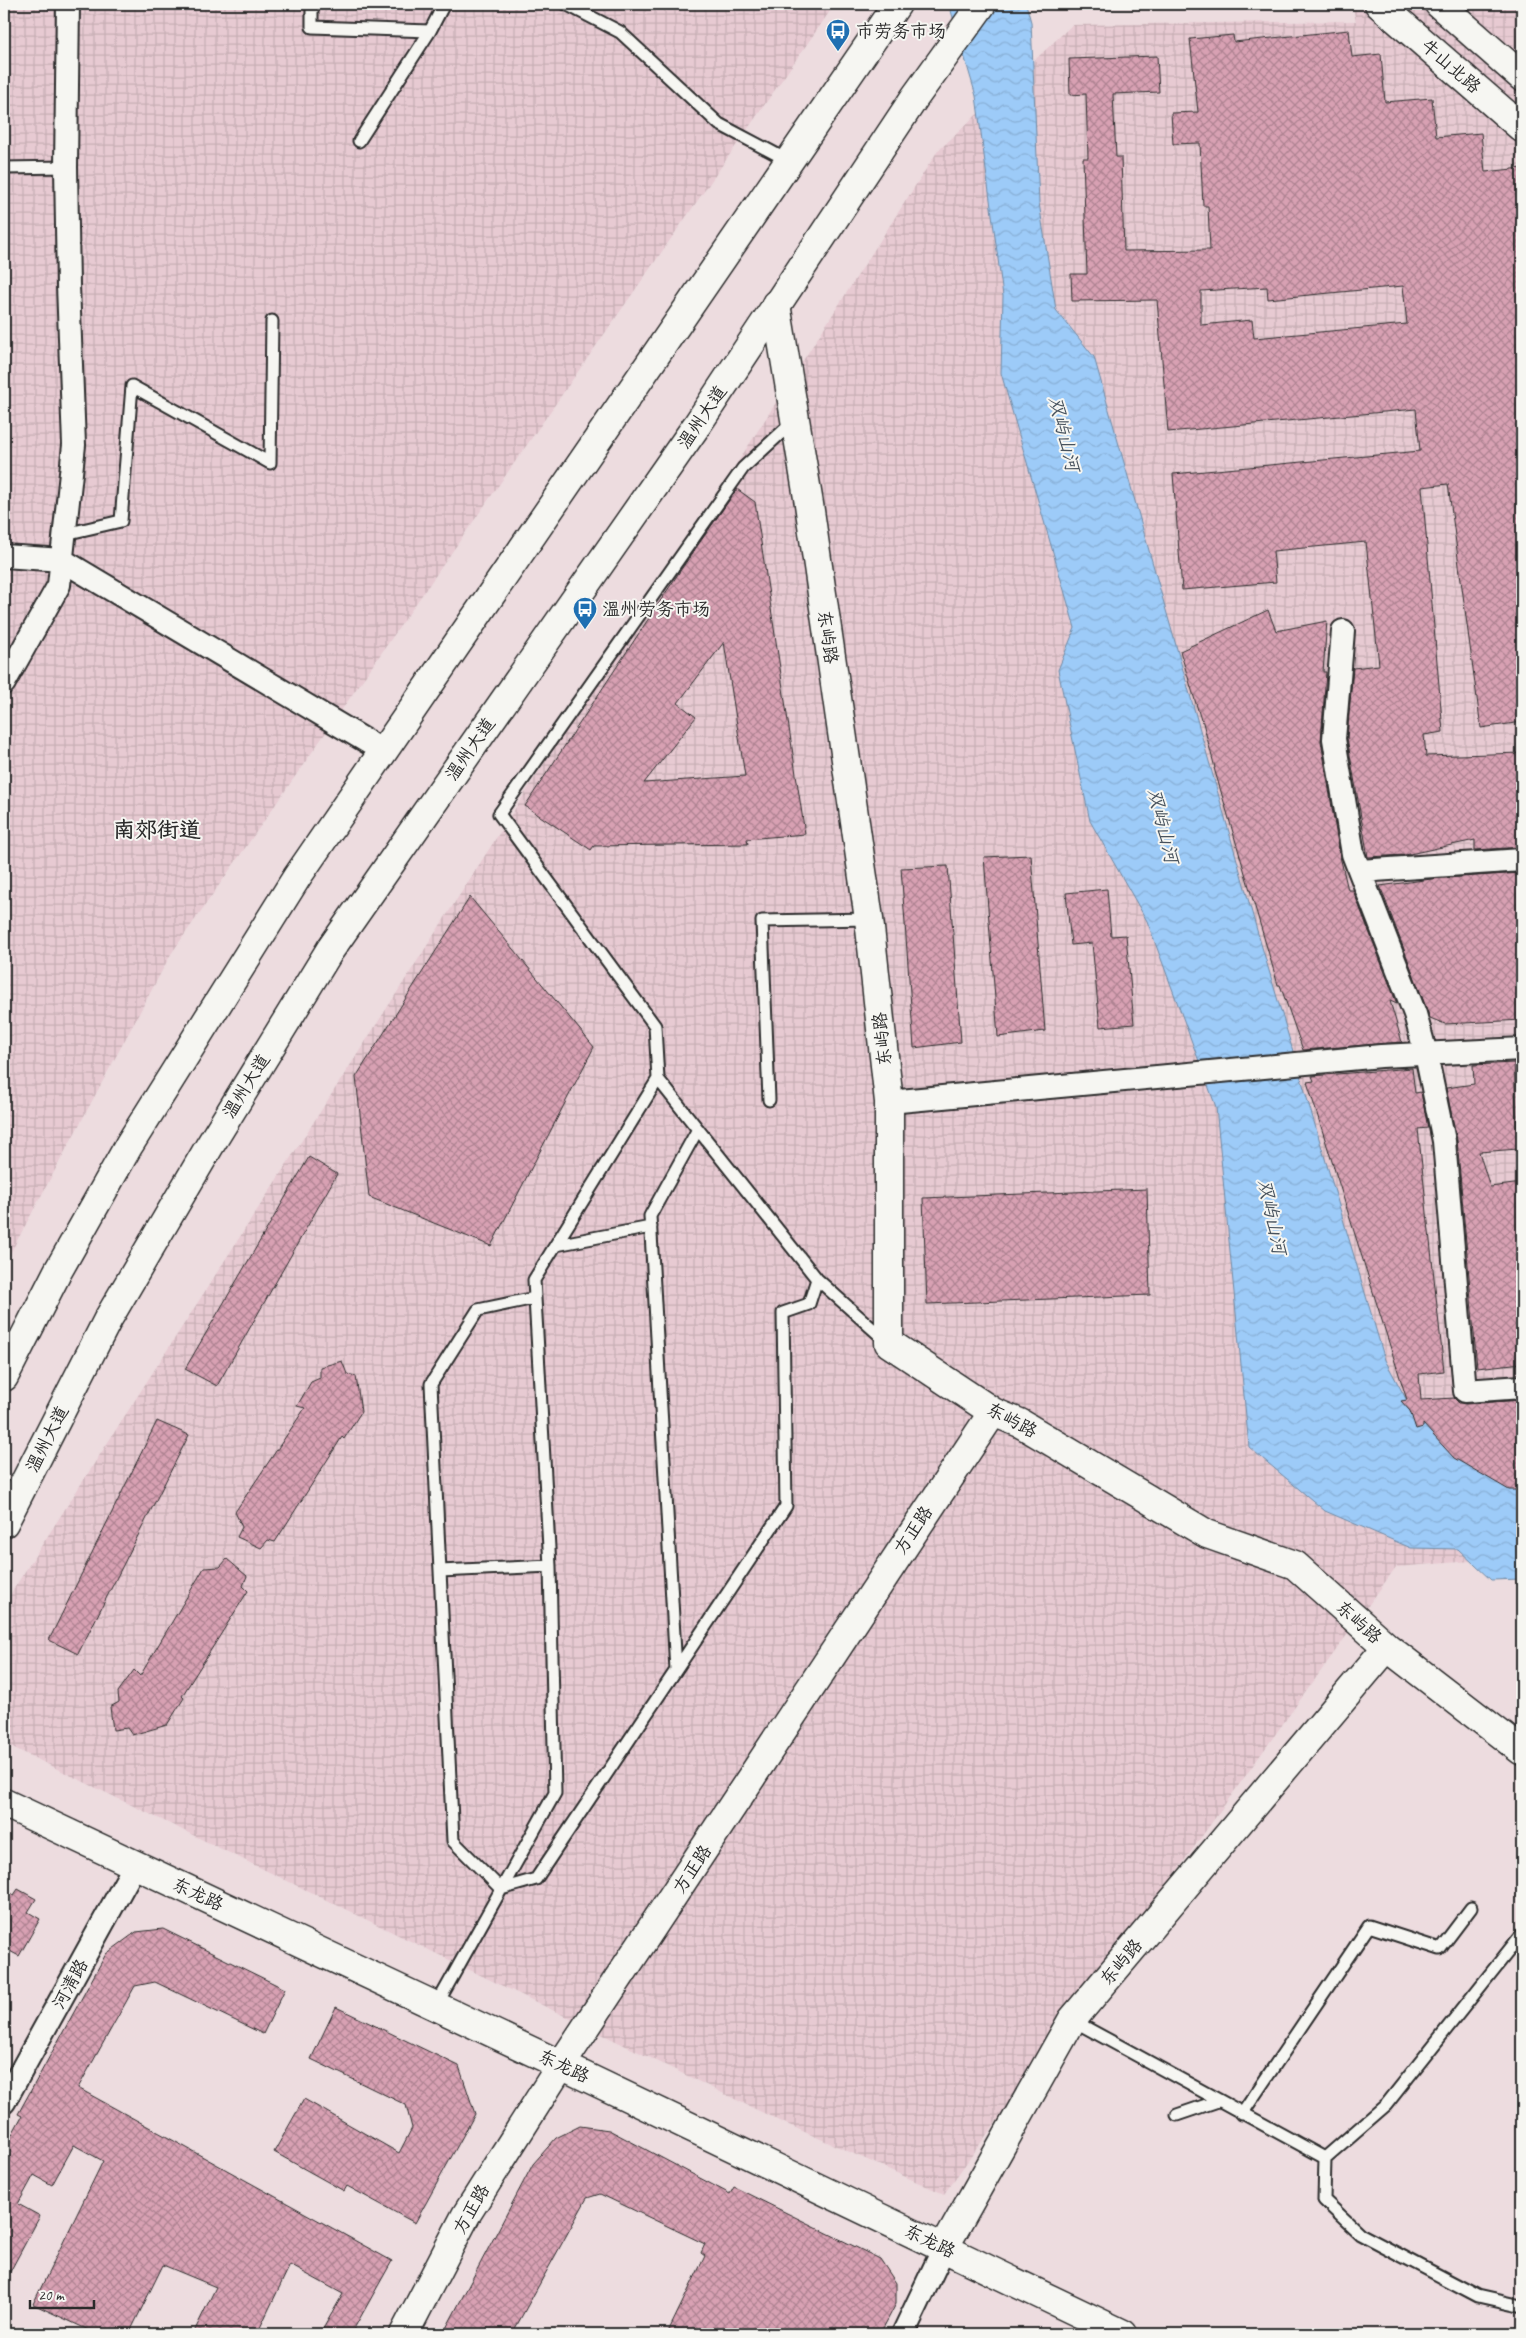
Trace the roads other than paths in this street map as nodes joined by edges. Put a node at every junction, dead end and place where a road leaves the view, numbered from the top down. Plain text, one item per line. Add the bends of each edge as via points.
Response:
1 (68, 4) edge
2 (312, 4) edge
3 (444, 4) edge
4 (566, 4) edge
5 (897, 4) edge
6 (982, 4) edge
7 (1380, 4) edge
8 (1439, 4) edge
9 (430, 31) junction
10 (1522, 77) edge
11 (1522, 128) edge
12 (360, 141) dead end
13 (789, 161) junction
14 (66, 167) junction
15 (4, 168) edge
16 (776, 304) junction
17 (272, 321) dead end
18 (795, 420) junction
19 (65, 534) junction
20 (4, 556) edge
21 (62, 560) junction
22 (1343, 632) dead end
23 (4, 683) edge
24 (383, 751) junction
25 (1522, 860) edge
26 (1360, 871) junction
27 (869, 919) junction
28 (1522, 1049) edge
29 (1426, 1054) junction
30 (658, 1079) junction
31 (769, 1100) dead end
32 (889, 1102) junction
33 (698, 1129) junction
34 (650, 1227) junction
35 (556, 1245) junction
36 (817, 1279) junction
37 (535, 1298) junction
38 (889, 1343) junction
39 (4, 1377) edge
40 (1522, 1387) edge
41 (993, 1412) junction
42 (4, 1523) edge
43 (550, 1566) junction
44 (440, 1571) junction
45 (1387, 1647) junction
46 (676, 1670) junction
47 (1522, 1751) edge
48 (4, 1803) edge
49 (135, 1865) junction
50 (501, 1889) junction
51 (1470, 1908) dead end
52 (1522, 1934) edge
53 (436, 2006) junction
54 (1072, 2020) junction
55 (561, 2065) junction
56 (1218, 2101) junction
57 (4, 2102) edge
58 (1242, 2114) junction
59 (1177, 2115) dead end
60 (1325, 2158) junction
61 (944, 2248) junction
62 (1522, 2306) edge
63 (404, 2334) edge
64 (903, 2334) edge
65 (1123, 2334) edge

1 - 14 street
2 - 9 lane via 312,26
3 - 9 lane
4 - 13 lane via 620,32 719,124
5 - 13 street
6 - 16 street, 温州大道
7 - 11 street, 牛山北路
8 - 10 street
9 - 12 lane
13 - 24 street
14 - 15 lane
14 - 19 street via 74,445
16 - 18 street, 东屿路
16 - 42 street, 温州大道 via 697,425 330,950 108,1319
17 - 19 lane via 270,463 132,386 121,522
18 - 27 street, 东屿路
18 - 30 lane via 743,468 499,814 655,1026
19 - 21 street
20 - 21 street
21 - 23 street via 59,585
21 - 24 street
22 - 26 street via 1334,739 1353,854
24 - 39 street via 297,877 129,1145 58,1271
25 - 26 street
26 - 29 street via 1415,1014
27 - 31 lane via 762,921
27 - 32 street, 东屿路
28 - 29 street
29 - 32 street
29 - 40 street via 1444,1141 1466,1391
30 - 33 lane
30 - 35 lane
32 - 38 street, 东屿路
33 - 34 lane via 650,1216
33 - 36 lane
34 - 35 lane
34 - 46 lane
35 - 37 lane via 534,1280
36 - 38 lane
36 - 46 lane via 809,1304 783,1313 786,1506
37 - 43 lane
37 - 44 lane via 478,1310 431,1384
38 - 41 street, 东屿路
41 - 45 street, 东屿路 via 1020,1423 1207,1534 1295,1565
41 - 55 street, 方正路
43 - 44 lane
43 - 50 lane via 556,1793
44 - 50 lane via 453,1841
45 - 47 street
45 - 54 street, 东屿路
46 - 50 lane via 536,1878
48 - 49 street, 东龙路
49 - 53 street, 东龙路
49 - 57 street, 河清路
50 - 53 lane
51 - 58 lane via 1440,1949 1369,1926
52 - 60 lane via 1386,2105
53 - 55 street, 东龙路
54 - 56 lane
54 - 61 street, 东屿路
55 - 61 street, 东龙路
55 - 63 street, 方正路 via 466,2214
56 - 58 lane
56 - 59 lane
58 - 60 lane
60 - 62 lane via 1324,2200 1360,2234 1478,2296
61 - 64 street
61 - 65 street, 东龙路

